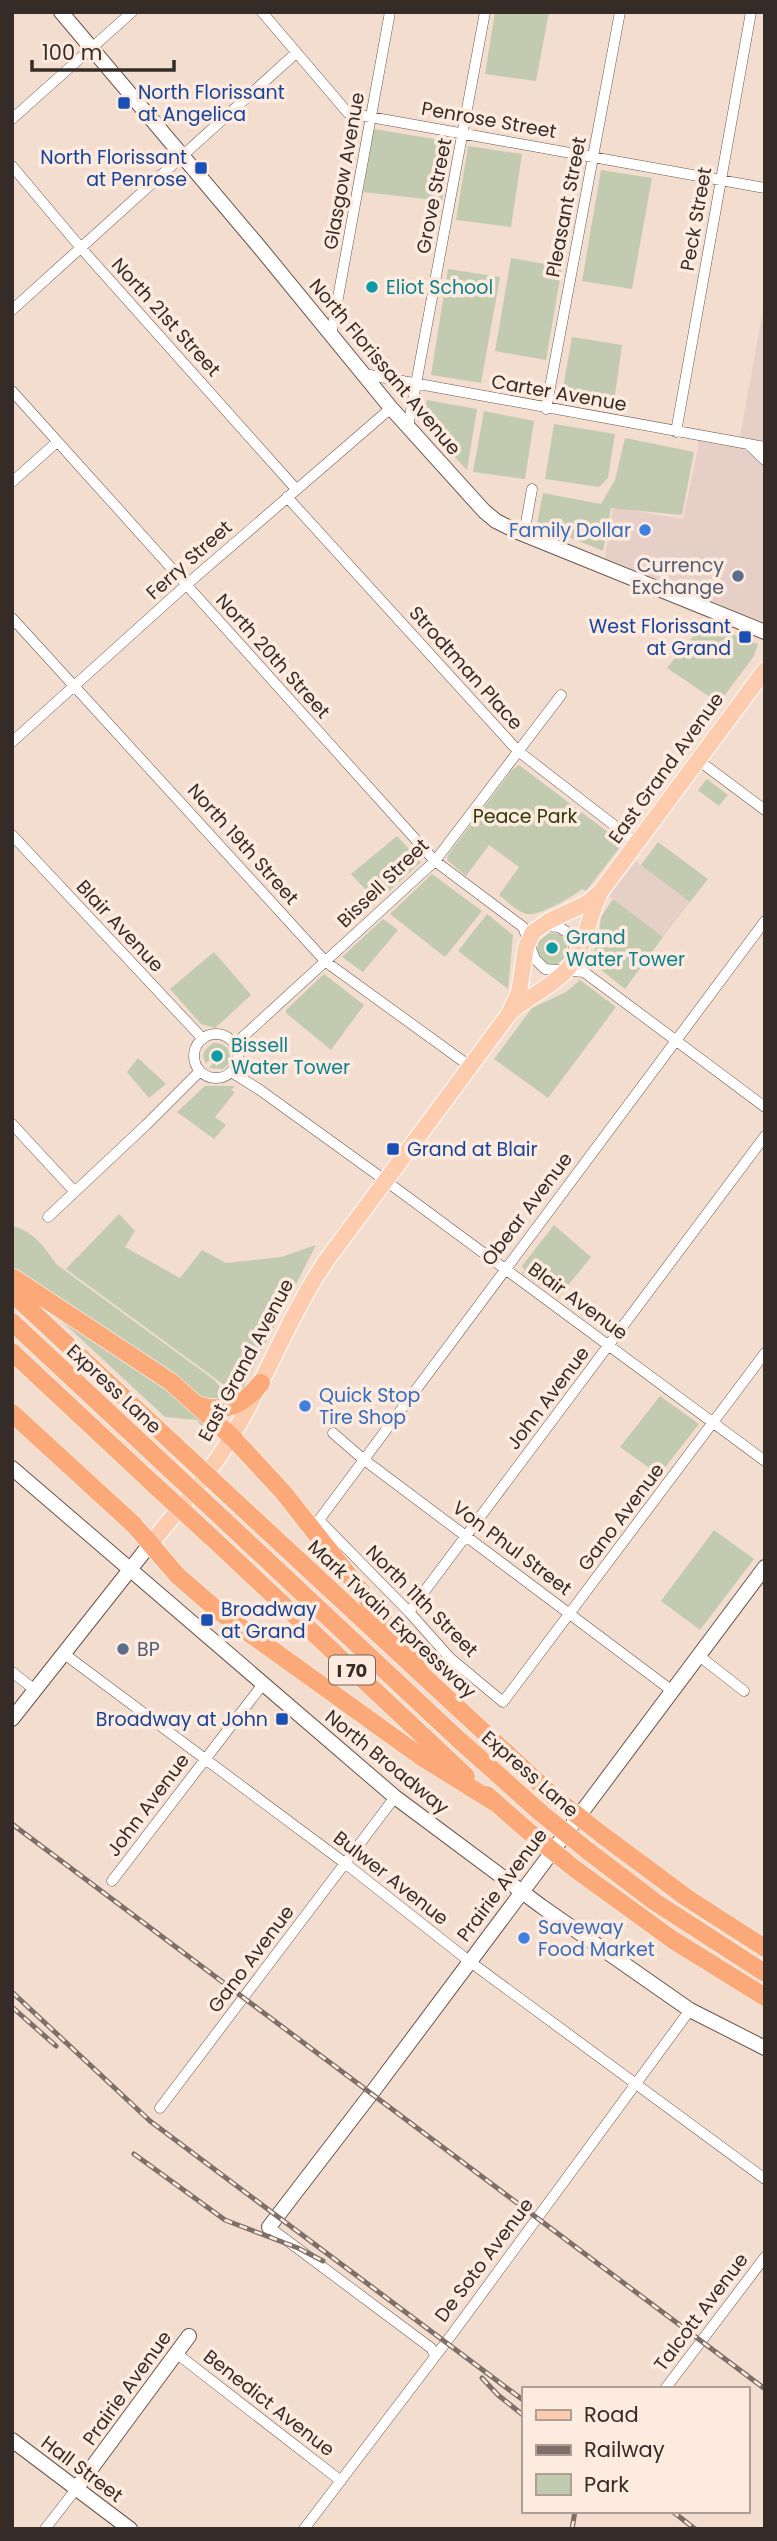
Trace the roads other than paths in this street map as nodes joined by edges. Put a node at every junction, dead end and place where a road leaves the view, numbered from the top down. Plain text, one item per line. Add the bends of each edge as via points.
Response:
1 (61, 12) edge
2 (132, 12) edge
3 (262, 12) edge
4 (390, 12) edge
5 (485, 12) edge
6 (620, 12) edge
7 (751, 12) edge
8 (91, 48) junction
9 (296, 53) junction
10 (372, 117) junction
11 (12, 119) edge
12 (463, 134) junction
13 (593, 156) junction
14 (182, 157) junction
15 (12, 166) edge
16 (721, 181) junction
17 (765, 188) edge
18 (81, 248) junction
19 (12, 310) edge
20 (331, 336) junction
21 (364, 374) junction
22 (415, 385) junction
23 (12, 391) edge
24 (391, 408) junction
25 (546, 409) junction
26 (408, 427) junction
27 (676, 432) junction
28 (57, 442) junction
29 (748, 444) junction
30 (765, 447) edge
31 (765, 460) edge
32 (12, 482) edge
33 (296, 489) junction
34 (532, 489) dead end
35 (287, 497) junction
36 (524, 534) junction
37 (185, 586) junction
38 (12, 618) edge
39 (765, 632) edge
40 (765, 670) edge
41 (76, 686) junction
42 (561, 695) dead end
43 (12, 742) edge
44 (518, 751) junction
45 (698, 760) junction
46 (765, 810) edge
47 (12, 835) edge
48 (637, 843) junction
49 (435, 861) junction
50 (601, 891) junction
51 (765, 921) edge
52 (540, 926) junction
53 (525, 933) junction
54 (576, 955) junction
55 (327, 961) junction
56 (565, 971) junction
57 (584, 972) junction
58 (509, 1014) junction
59 (203, 1039) junction
60 (675, 1040) junction
61 (235, 1044) junction
62 (471, 1067) junction
63 (200, 1071) junction
64 (233, 1073) junction
65 (765, 1107) edge
66 (12, 1124) edge
67 (765, 1136) edge
68 (386, 1181) junction
69 (75, 1192) junction
70 (48, 1217) dead end
71 (505, 1268) junction
72 (12, 1277) edge
73 (12, 1293) edge
74 (12, 1322) edge
75 (610, 1345) junction
76 (12, 1352) edge
77 (765, 1353) edge
78 (261, 1383) junction
79 (197, 1404) junction
80 (12, 1413) edge
81 (713, 1423) junction
82 (333, 1433) dead end
83 (232, 1437) junction
84 (363, 1459) junction
85 (765, 1461) edge
86 (12, 1468) edge
87 (319, 1520) joint
88 (467, 1535) junction
89 (151, 1543) junction
90 (765, 1567) edge
91 (129, 1570) junction
92 (409, 1612) junction
93 (571, 1614) junction
94 (63, 1653) junction
95 (698, 1655) junction
96 (12, 1672) edge
97 (422, 1675) junction
98 (263, 1684) junction
99 (35, 1690) junction
100 (671, 1690) junction
101 (744, 1691) dead end
102 (503, 1702) joint
103 (12, 1719) edge
104 (205, 1759) junction
105 (395, 1797) junction
106 (495, 1802) junction
107 (346, 1864) junction
108 (112, 1881) dead end
109 (522, 1892) junction
110 (765, 1948) edge
111 (469, 1961) junction
112 (765, 1973) edge
113 (765, 1997) edge
114 (690, 2010) junction
115 (765, 2048) edge
116 (636, 2084) junction
117 (160, 2108) dead end
118 (765, 2179) edge
119 (269, 2227) joint
120 (765, 2257) edge
121 (189, 2336) dead end
122 (176, 2353) junction
123 (435, 2354) junction
124 (667, 2387) edge
125 (12, 2440) edge
126 (341, 2481) junction
127 (76, 2489) junction
128 (46, 2529) edge
129 (130, 2529) edge
130 (304, 2529) edge

1 - 8 main road, North Florissant Avenue
2 - 8 street
3 - 9 street, Penrose Street
4 - 10 street, Glasgow Avenue
5 - 12 street, Grove Street
6 - 13 street, Pleasant Street
7 - 16 street, Peck Street
8 - 11 street
8 - 14 main road, North Florissant Avenue
9 - 10 street, Penrose Street via 348,113
9 - 14 street
10 - 12 street, Penrose Street
10 - 20 street, Glasgow Avenue
12 - 13 street, Penrose Street
12 - 22 street, Grove Street
13 - 16 street, Penrose Street
13 - 25 street, Pleasant Street
14 - 18 street
14 - 20 main road, North Florissant Avenue
15 - 18 street, North 21st Street
16 - 17 street, Penrose Street
16 - 27 street, Peck Street
18 - 19 street
18 - 33 street, North 21st Street
20 - 21 main road, North Florissant Avenue
21 - 22 street, Carter Avenue
21 - 24 main road, North Florissant Avenue
22 - 25 street, Carter Avenue
22 - 26 street, Grove Street
23 - 28 street, North 20th Street
24 - 26 main road, North Florissant Avenue
24 - 33 street, Ferry Street
25 - 27 street, Carter Avenue
26 - 36 main road, North Florissant Avenue via 484,511
27 - 29 street, Carter Avenue
28 - 32 street
28 - 37 street, North 20th Street
29 - 30 street, Carter Avenue
29 - 31 street
33 - 35 street, Ferry Street
34 - 36 street
35 - 37 street, Ferry Street
35 - 44 street, Strodtman Place
36 - 39 main road, North Florissant Avenue
37 - 41 street, Ferry Street
37 - 49 street, North 20th Street
38 - 41 street, North 19th Street
40 - 45 main road, East Grand Avenue
41 - 43 street, Ferry Street
41 - 55 street, North 19th Street
42 - 44 street, Bissell Street
44 - 48 street, Strodtman Place
44 - 49 street, Bissell Street
45 - 46 street
45 - 48 main road, East Grand Avenue
47 - 59 street, Blair Avenue
48 - 50 main road, East Grand Avenue
49 - 53 street, North 20th Street
49 - 55 street, Bissell Street
50 - 52 main road, East Grand Avenue
50 - 54 main road, East Grand Avenue
51 - 60 street, Obear Avenue
52 - 53 main road, East Grand Avenue
52 - 54 street via 559,927 570,934
53 - 56 street, North 20th Street via 540,965
53 - 58 main road, East Grand Avenue via 519,992
54 - 56 main road, East Grand Avenue
54 - 57 street
55 - 61 street, Bissell Street
55 - 62 street, North 19th Street
56 - 57 street, North 20th Street
56 - 58 main road, East Grand Avenue
57 - 60 street
58 - 62 main road, East Grand Avenue
59 - 61 street via 220,1034
59 - 63 street via 194,1055
60 - 65 street
60 - 71 street, Obear Avenue
61 - 64 street via 239,1058
62 - 68 main road, East Grand Avenue
63 - 64 street, Blair Avenue via 213,1078
63 - 69 street
64 - 68 street, Blair Avenue
66 - 69 street
67 - 75 street, John Avenue
68 - 71 street, Blair Avenue
68 - 78 main road, East Grand Avenue via 314,1278
69 - 70 street
71 - 75 street, Blair Avenue
71 - 84 street, Obear Avenue
72 - 79 highway via 159,1373
73 - 97 highway, Mark Twain Expressway / I 70, bridge
74 - 112 highway, Express Lane, bridge via 541,1813 655,1902
75 - 81 street, Blair Avenue
75 - 88 street, John Avenue
76 - 106 highway, I 70, bridge
77 - 81 street, Gano Avenue
78 - 79 highway via 231,1407
78 - 83 main road, East Grand Avenue
79 - 83 highway
80 - 89 highway
81 - 85 street, Blair Avenue
81 - 93 street, Gano Avenue
82 - 84 street, Von Phul Street
83 - 89 main road, East Grand Avenue
83 - 97 highway via 284,1492
84 - 87 street, Obear Avenue
84 - 88 street, Von Phul Street
86 - 91 main road, North Broadway
87 - 92 street, North 11th Street
88 - 92 street, John Avenue
88 - 93 street, Von Phul Street
89 - 91 main road, East Grand Avenue
89 - 106 highway via 177,1575 217,1610 419,1756
90 - 95 main road, Prairie Avenue
91 - 94 main road, East Grand Avenue
91 - 98 main road, North Broadway
92 - 102 street, North 11th Street via 450,1658
93 - 100 street, Von Phul Street
93 - 102 street, Gano Avenue
94 - 99 main road, East Grand Avenue
94 - 104 street, Bulwer Avenue
95 - 100 main road, Prairie Avenue
95 - 101 street
96 - 99 street
97 - 110 highway, Mark Twain Expressway / I 70, bridge via 554,1797 687,1898
98 - 104 street, John Avenue
98 - 105 main road, North Broadway
99 - 103 main road, East Grand Avenue
100 - 109 main road, Prairie Avenue
104 - 107 street, Bulwer Avenue
104 - 108 street, John Avenue
105 - 107 street, Gano Avenue
105 - 109 main road, North Broadway
106 - 113 highway, I 70, bridge via 575,1869 673,1940
107 - 111 street, Bulwer Avenue
107 - 117 street, Gano Avenue
109 - 111 main road, Prairie Avenue
109 - 114 main road, North Broadway
111 - 116 street, Bulwer Avenue
111 - 119 main road, Prairie Avenue
114 - 115 main road, North Broadway
114 - 116 street, De Soto Avenue
116 - 118 street, Bulwer Avenue
116 - 123 street, De Soto Avenue
119 - 123 street
120 - 124 street, Talcott Avenue
121 - 122 main road, Prairie Avenue
122 - 126 street, Benedict Avenue
122 - 127 main road, Prairie Avenue
123 - 126 street, De Soto Avenue
125 - 127 main road, Hall Street
126 - 130 street, De Soto Avenue
127 - 128 street, Prairie Avenue
127 - 129 main road, Hall Street

